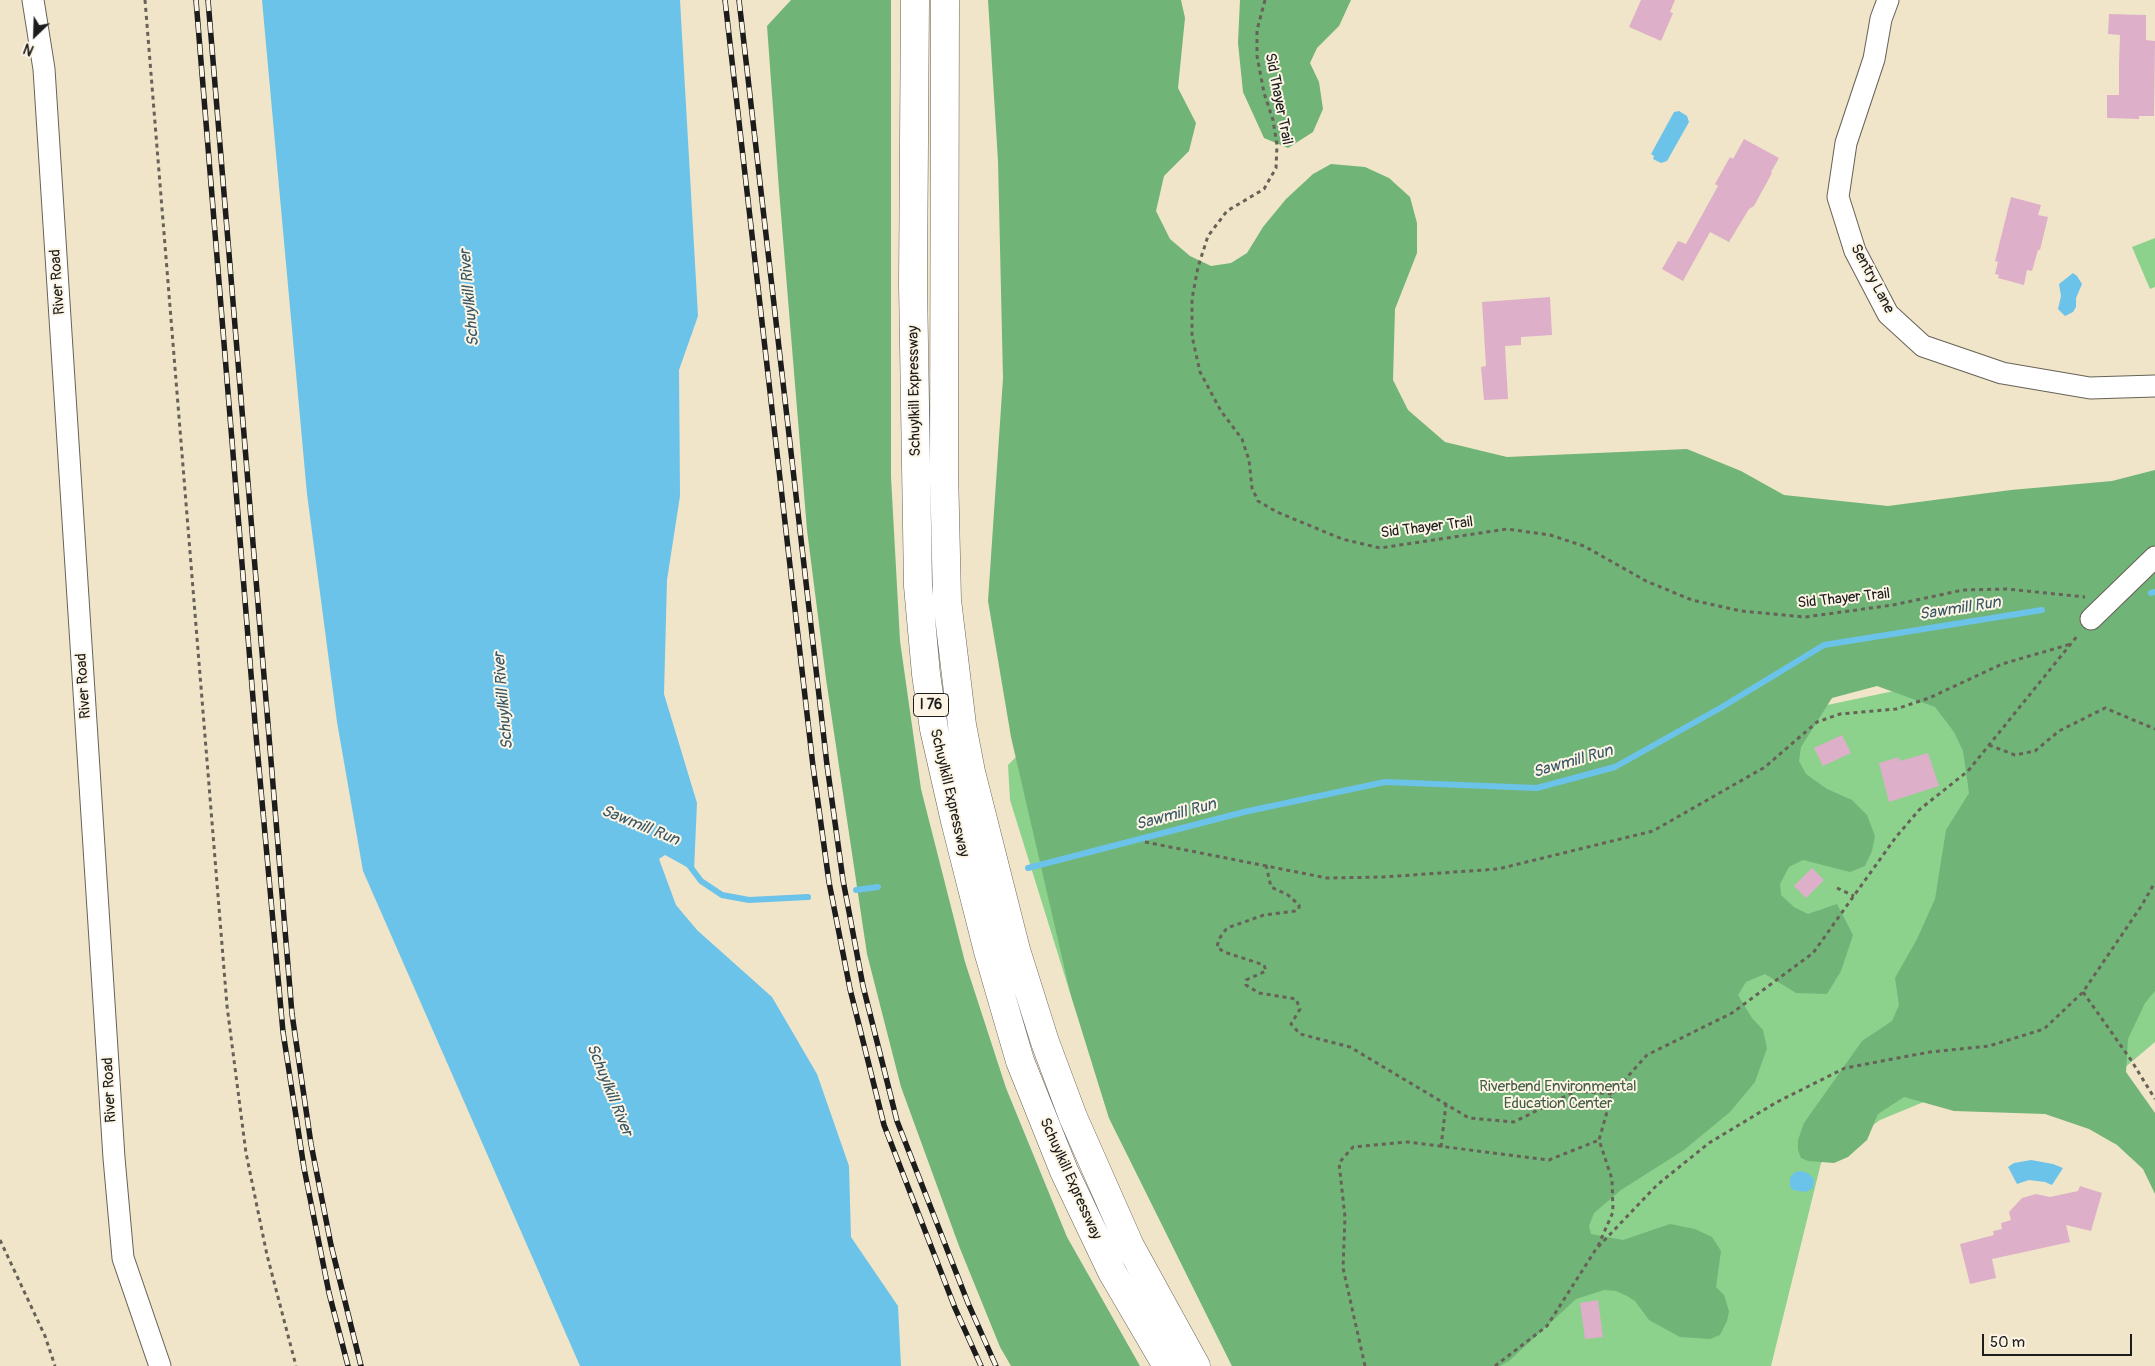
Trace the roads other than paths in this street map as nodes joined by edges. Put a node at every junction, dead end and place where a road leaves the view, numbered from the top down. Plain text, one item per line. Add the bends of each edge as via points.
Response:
1 (33, 0) edge
2 (916, 0) edge
3 (945, 0) edge
4 (1888, 0) edge
5 (2155, 386) edge
6 (2155, 557) edge
7 (2091, 619) road end
8 (160, 1366) edge
9 (1167, 1366) edge
10 (1196, 1366) edge

1 - 8 street, River Road via 44,69 123,1258
2 - 9 highway, Schuylkill Expressway / I 76 via 913,284 918,586 934,729 988,951 1020,1061 1064,1171 1112,1272
3 - 10 highway, Schuylkill Expressway / I 76 via 947,600 962,725 1016,950 1045,1042 1073,1117 1130,1246
4 - 5 street, Sentry Lane via 1874,59 1846,143 1838,197 1855,251 1888,314 1924,346 2002,373 2090,388
6 - 7 street

